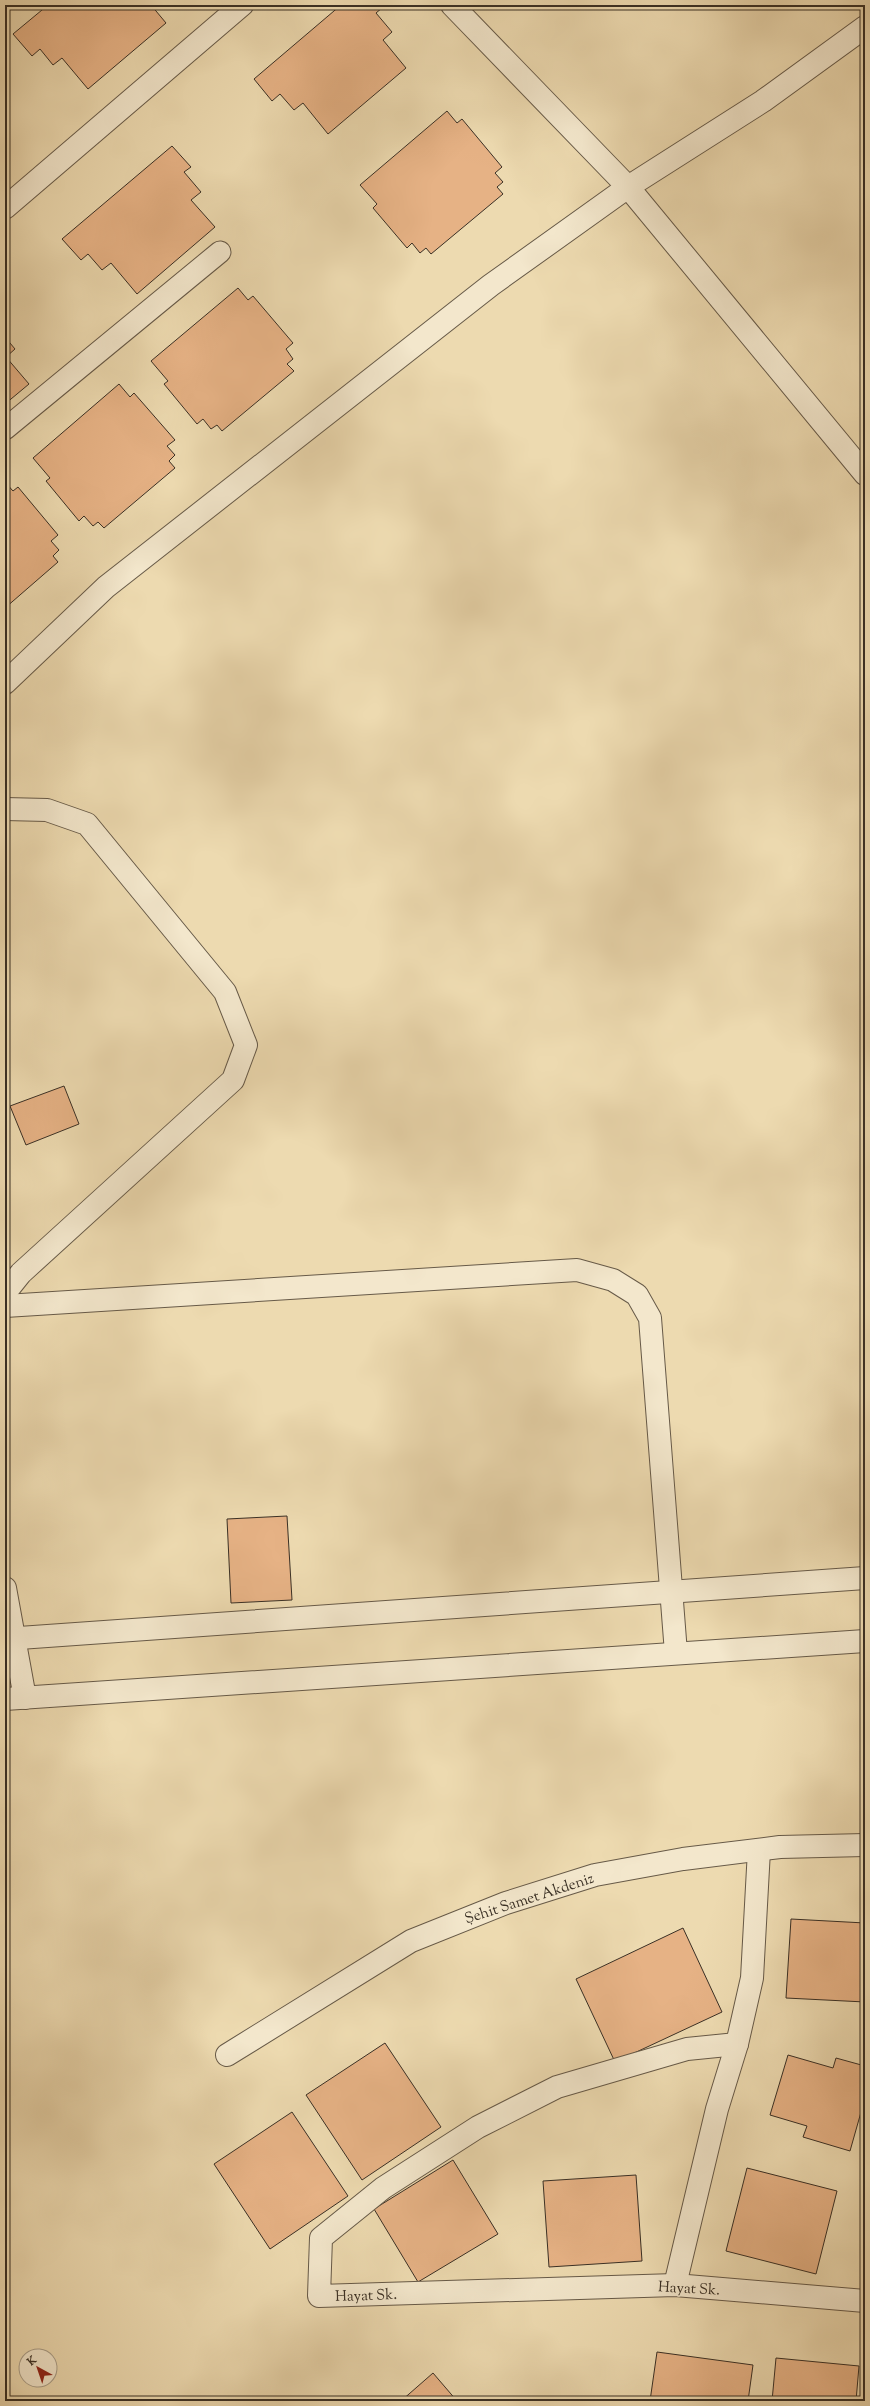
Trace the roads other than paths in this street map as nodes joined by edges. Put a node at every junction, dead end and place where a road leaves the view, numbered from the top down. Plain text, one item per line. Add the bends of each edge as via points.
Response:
1 (242, 5) edge
2 (452, 5) edge
3 (865, 27) edge
4 (628, 187) junction
5 (5, 208) edge
6 (220, 252) dead end
7 (5, 429) edge
8 (865, 474) edge
9 (5, 683) edge
10 (5, 809) edge
11 (5, 1293) edge
12 (5, 1306) edge
13 (865, 1578) edge
14 (5, 1588) edge
15 (671, 1592) junction
16 (9, 1639) edge
17 (865, 1641) edge
18 (676, 1654) junction
19 (15, 1698) edge
20 (865, 1845) edge
21 (758, 1850) junction
22 (737, 2044) junction
23 (227, 2055) dead end
24 (675, 2285) junction
25 (865, 2301) edge

1 - 5 street
2 - 4 street
3 - 4 street via 763,101
4 - 8 street
4 - 9 street via 491,285 106,587
6 - 7 lane
10 - 11 street via 47,810 87,824 225,992 246,1045 233,1080 22,1273
12 - 15 street via 577,1270 613,1280 637,1295 650,1318
13 - 15 street
14 - 16 street
15 - 16 street
15 - 18 street
16 - 19 street
17 - 18 street
18 - 19 street
20 - 21 street, Şehit Samet Akdeniz
21 - 22 street via 752,1978
21 - 23 street, Şehit Samet Akdeniz via 683,1859 595,1875 506,1903 411,1941
22 - 24 street via 717,2109
22 - 24 street, Hayat Sk. via 686,2049 557,2087 478,2127 383,2188 320,2238 319,2296
24 - 25 street, Hayat Sk.

